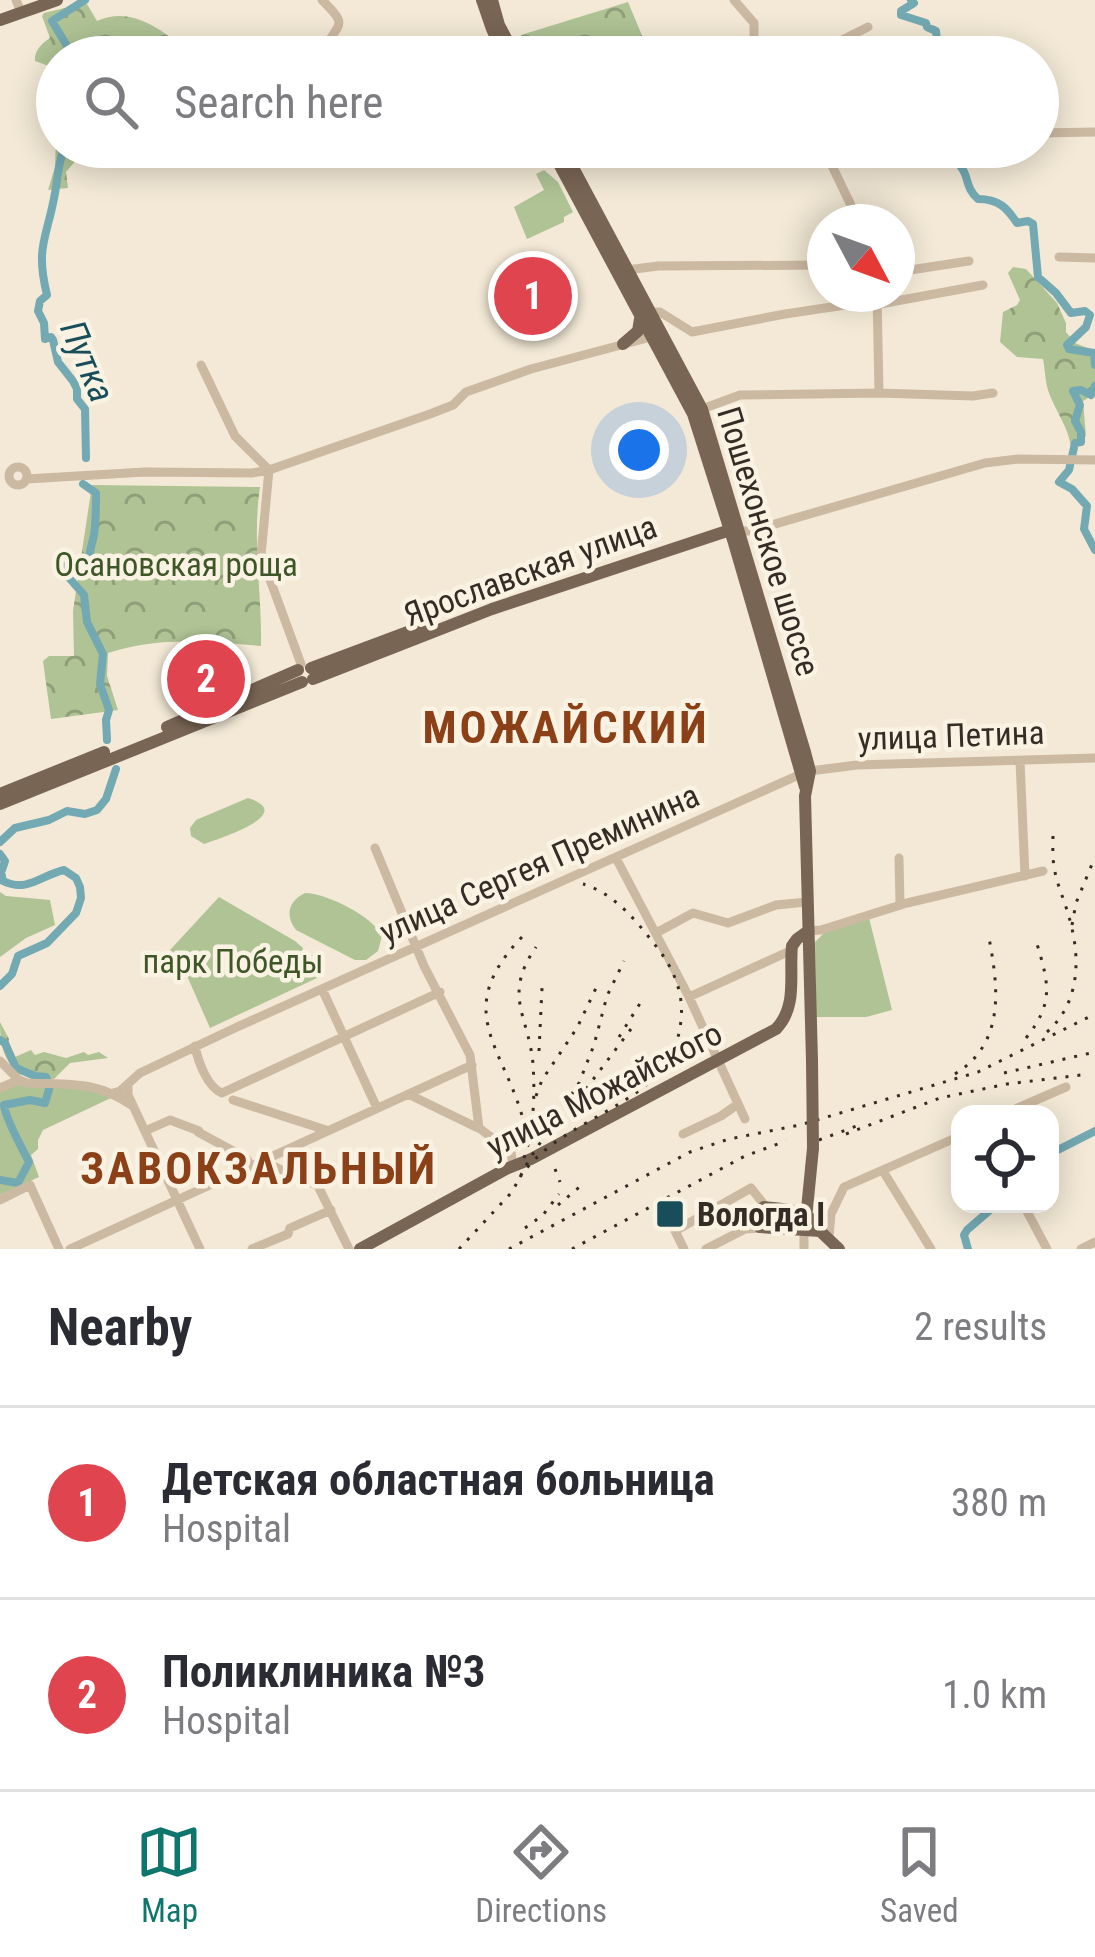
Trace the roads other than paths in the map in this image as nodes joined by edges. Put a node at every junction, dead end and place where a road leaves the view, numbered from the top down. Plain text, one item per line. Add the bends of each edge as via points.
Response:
1 (58, 0) edge
2 (322, 0) edge
3 (482, 0) edge
4 (492, 0) edge
5 (734, 0) edge
6 (19, 6) edge
7 (0, 20) edge
8 (493, 20) junction
9 (868, 27) dead end
10 (335, 36) edge
11 (499, 36) edge
12 (503, 36) edge
13 (754, 36) edge
14 (850, 36) edge
15 (1095, 132) edge
16 (1059, 133) edge
17 (566, 168) edge
18 (833, 168) edge
19 (850, 204) edge
20 (595, 224) junction
21 (1059, 257) dead end
22 (1095, 258) edge
23 (969, 261) dead end
24 (807, 265) edge
25 (915, 269) edge
26 (625, 270) junction
27 (983, 285) dead end
28 (915, 298) edge
29 (807, 310) edge
30 (877, 312) edge
31 (646, 317) junction
32 (656, 334) junction
33 (623, 344) junction
34 (665, 350) junction
35 (201, 365) dead end
36 (879, 393) junction
37 (993, 393) dead end
38 (702, 409) junction
39 (1095, 460) edge
40 (269, 470) junction
41 (26, 475) dead end
42 (733, 521) junction
43 (305, 673) junction
44 (1095, 758) edge
45 (1020, 760) junction
46 (805, 778) junction
47 (0, 794) edge
48 (0, 804) edge
49 (375, 848) dead end
50 (616, 858) junction
51 (899, 858) dead end
52 (1043, 872) dead end
53 (1024, 876) junction
54 (807, 902) junction
55 (900, 904) junction
56 (808, 932) junction
57 (656, 933) junction
58 (416, 947) junction
59 (792, 950) junction
60 (404, 953) junction
61 (424, 965) junction
62 (322, 989) junction
63 (440, 992) junction
64 (689, 997) junction
65 (343, 1036) junction
66 (195, 1046) junction
67 (719, 1060) junction
68 (0, 1061) edge
69 (472, 1065) junction
70 (19, 1080) junction
71 (128, 1083) junction
72 (1066, 1087) dead end
73 (0, 1088) edge
74 (110, 1094) junction
75 (408, 1094) junction
76 (233, 1100) dead end
77 (738, 1104) junction
78 (1025, 1105) edge
79 (133, 1106) junction
80 (377, 1108) junction
81 (745, 1119) dead end
82 (478, 1128) junction
83 (326, 1130) junction
84 (145, 1131) junction
85 (683, 1134) dead end
86 (951, 1140) edge
87 (257, 1163) junction
88 (513, 1166) junction
89 (883, 1171) junction
90 (811, 1180) junction
91 (0, 1200) edge
92 (178, 1202) junction
93 (763, 1208) junction
94 (801, 1209) junction
95 (331, 1210) junction
96 (1028, 1213) edge
97 (831, 1214) junction
98 (745, 1228) junction
99 (763, 1228) junction
100 (799, 1231) junction
101 (824, 1233) junction
102 (1095, 1242) edge
103 (59, 1249) edge
104 (70, 1249) edge
105 (200, 1249) edge
106 (252, 1249) edge
107 (349, 1249) edge
108 (360, 1249) edge
109 (681, 1249) edge
110 (706, 1249) edge
111 (804, 1249) edge
112 (839, 1249) edge
113 (931, 1249) edge
114 (1047, 1249) edge
115 (1081, 1249) edge

1 - 6 main road
2 - 10 street via 339,16
3 - 8 main road
4 - 8 main road
5 - 13 street via 754,23
6 - 7 main road
8 - 11 main road
8 - 12 main road
9 - 14 street
15 - 16 street
17 - 20 main road, Пошехонское шоссе
18 - 19 street
20 - 26 main road, Пошехонское шоссе
20 - 31 main road, Пошехонское шоссе
21 - 22 street
23 - 25 street
24 - 26 street
26 - 31 main road, Пошехонское шоссе
27 - 28 street
29 - 31 street via 692,332 660,312
30 - 36 street
31 - 32 main road, Пошехонское шоссе
31 - 33 main road
32 - 33 street
32 - 34 main road, Пошехонское шоссе
33 - 40 street via 530,369 466,392 448,408
34 - 38 main road, Пошехонское шоссе
34 - 42 main road, Пошехонское шоссе
35 - 40 street via 235,435
36 - 37 street
36 - 38 street via 740,395
38 - 42 main road, Пошехонское шоссе
39 - 42 street, Ярославская улица via 985,463 767,525
40 - 41 street
40 - 43 street via 261,555
42 - 43 main road, Ярославская улица
42 - 46 main road, Пошехонское шоссе
43 - 47 main road
43 - 48 main road
44 - 45 street, улица Петина
45 - 46 street, улица Петина via 849,765
45 - 53 street
46 - 50 street, улица Сергея Преминина
46 - 54 main road, Пошехонское шоссе
49 - 58 street
50 - 57 street
50 - 58 street, улица Сергея Преминина
51 - 55 street
52 - 53 street
53 - 55 street
54 - 56 main road, Пошехонское шоссе
54 - 57 street via 725,923 693,913
55 - 56 street
56 - 59 main road
56 - 90 main road, Пошехонское шоссе, bridge
57 - 64 street
58 - 60 street, улица Сергея Преминина
58 - 61 street
59 - 64 street
59 - 67 main road, улица Можайского via 784,1021
60 - 61 street
60 - 62 street, улица Сергея Преминина
61 - 63 street
62 - 65 street
62 - 66 street, улица Сергея Преминина
63 - 65 street
63 - 69 street
64 - 67 street
65 - 66 street via 222,1093
65 - 80 street
66 - 71 street, улица Сергея Преминина
67 - 77 street
67 - 88 main road, улица Можайского
68 - 70 street
69 - 75 street
69 - 82 street
70 - 73 street
70 - 74 street
71 - 74 street, улица Сергея Преминина
71 - 79 street
72 - 78 street
74 - 79 street
75 - 80 street
75 - 82 street
76 - 83 street
77 - 81 street
77 - 85 street
79 - 84 street
80 - 83 street
82 - 88 street via 510,1151
83 - 87 street
84 - 87 street via 170,1120
84 - 92 street
86 - 89 street
87 - 92 street
87 - 95 street via 318,1186
88 - 108 main road, улица Можайского
89 - 97 street via 844,1187
89 - 113 street
90 - 94 main road, Пошехонское шоссе
90 - 94 main road
91 - 103 street via 30,1185
92 - 104 street
92 - 105 street
93 - 94 main road
93 - 98 street
93 - 99 main road
93 - 109 street via 751,1188 675,1231
94 - 97 street
94 - 100 main road
94 - 101 main road
95 - 106 street
95 - 107 street
96 - 114 street
97 - 101 street
98 - 99 street
98 - 110 street
99 - 100 main road
100 - 101 main road
100 - 111 street
101 - 112 main road
102 - 115 street

